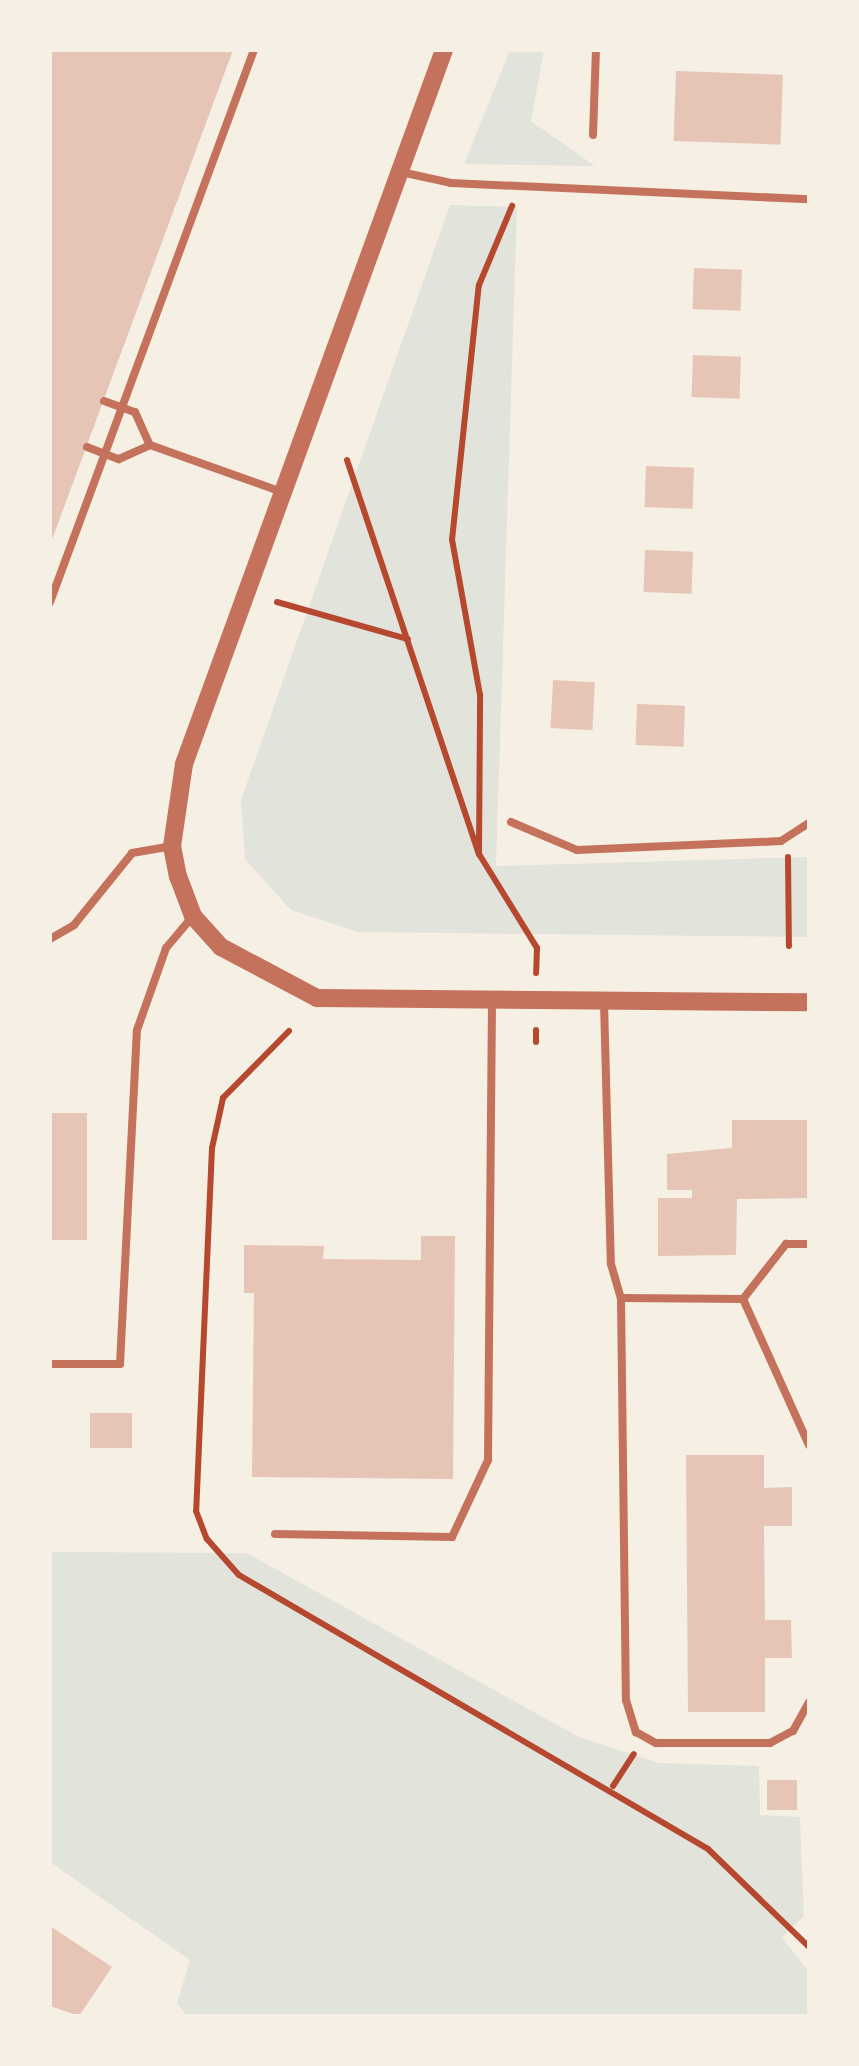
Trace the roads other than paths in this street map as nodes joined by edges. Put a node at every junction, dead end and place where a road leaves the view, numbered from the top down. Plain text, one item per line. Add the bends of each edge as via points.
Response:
1 (254, 50) edge
2 (444, 50) edge
3 (596, 50) edge
4 (593, 135) dead end
5 (397, 171) junction
6 (809, 199) edge
7 (104, 401) dead end
8 (122, 407) junction
9 (150, 445) junction
10 (86, 447) dead end
11 (105, 454) junction
12 (282, 492) junction
13 (50, 602) edge
14 (511, 822) dead end
15 (809, 822) edge
16 (172, 846) junction
17 (194, 916) junction
18 (50, 939) edge
19 (604, 1002) junction
20 (809, 1002) edge
21 (492, 1003) junction
22 (809, 1244) edge
23 (621, 1298) junction
24 (743, 1299) junction
25 (50, 1364) edge
26 (809, 1446) edge
27 (275, 1534) dead end
28 (809, 1702) edge

1 - 8 lane
2 - 5 street
3 - 4 lane
5 - 6 lane via 521,186
5 - 12 street
7 - 8 lane
8 - 9 lane via 135,412
8 - 11 lane
9 - 11 lane via 119,459
9 - 12 lane
10 - 11 lane
11 - 13 lane
12 - 16 street via 184,764
14 - 15 lane via 577,850 787,836
16 - 17 street
16 - 18 lane via 132,853 74,924
17 - 21 street via 247,968 318,998
17 - 25 lane via 166,948 137,1030 120,1364
19 - 20 street
19 - 21 street
19 - 23 lane via 611,1264
21 - 27 lane via 488,1460 452,1537
22 - 24 lane via 786,1244
23 - 24 lane
23 - 28 lane via 626,1700 645,1737 770,1743 792,1732
24 - 26 lane

